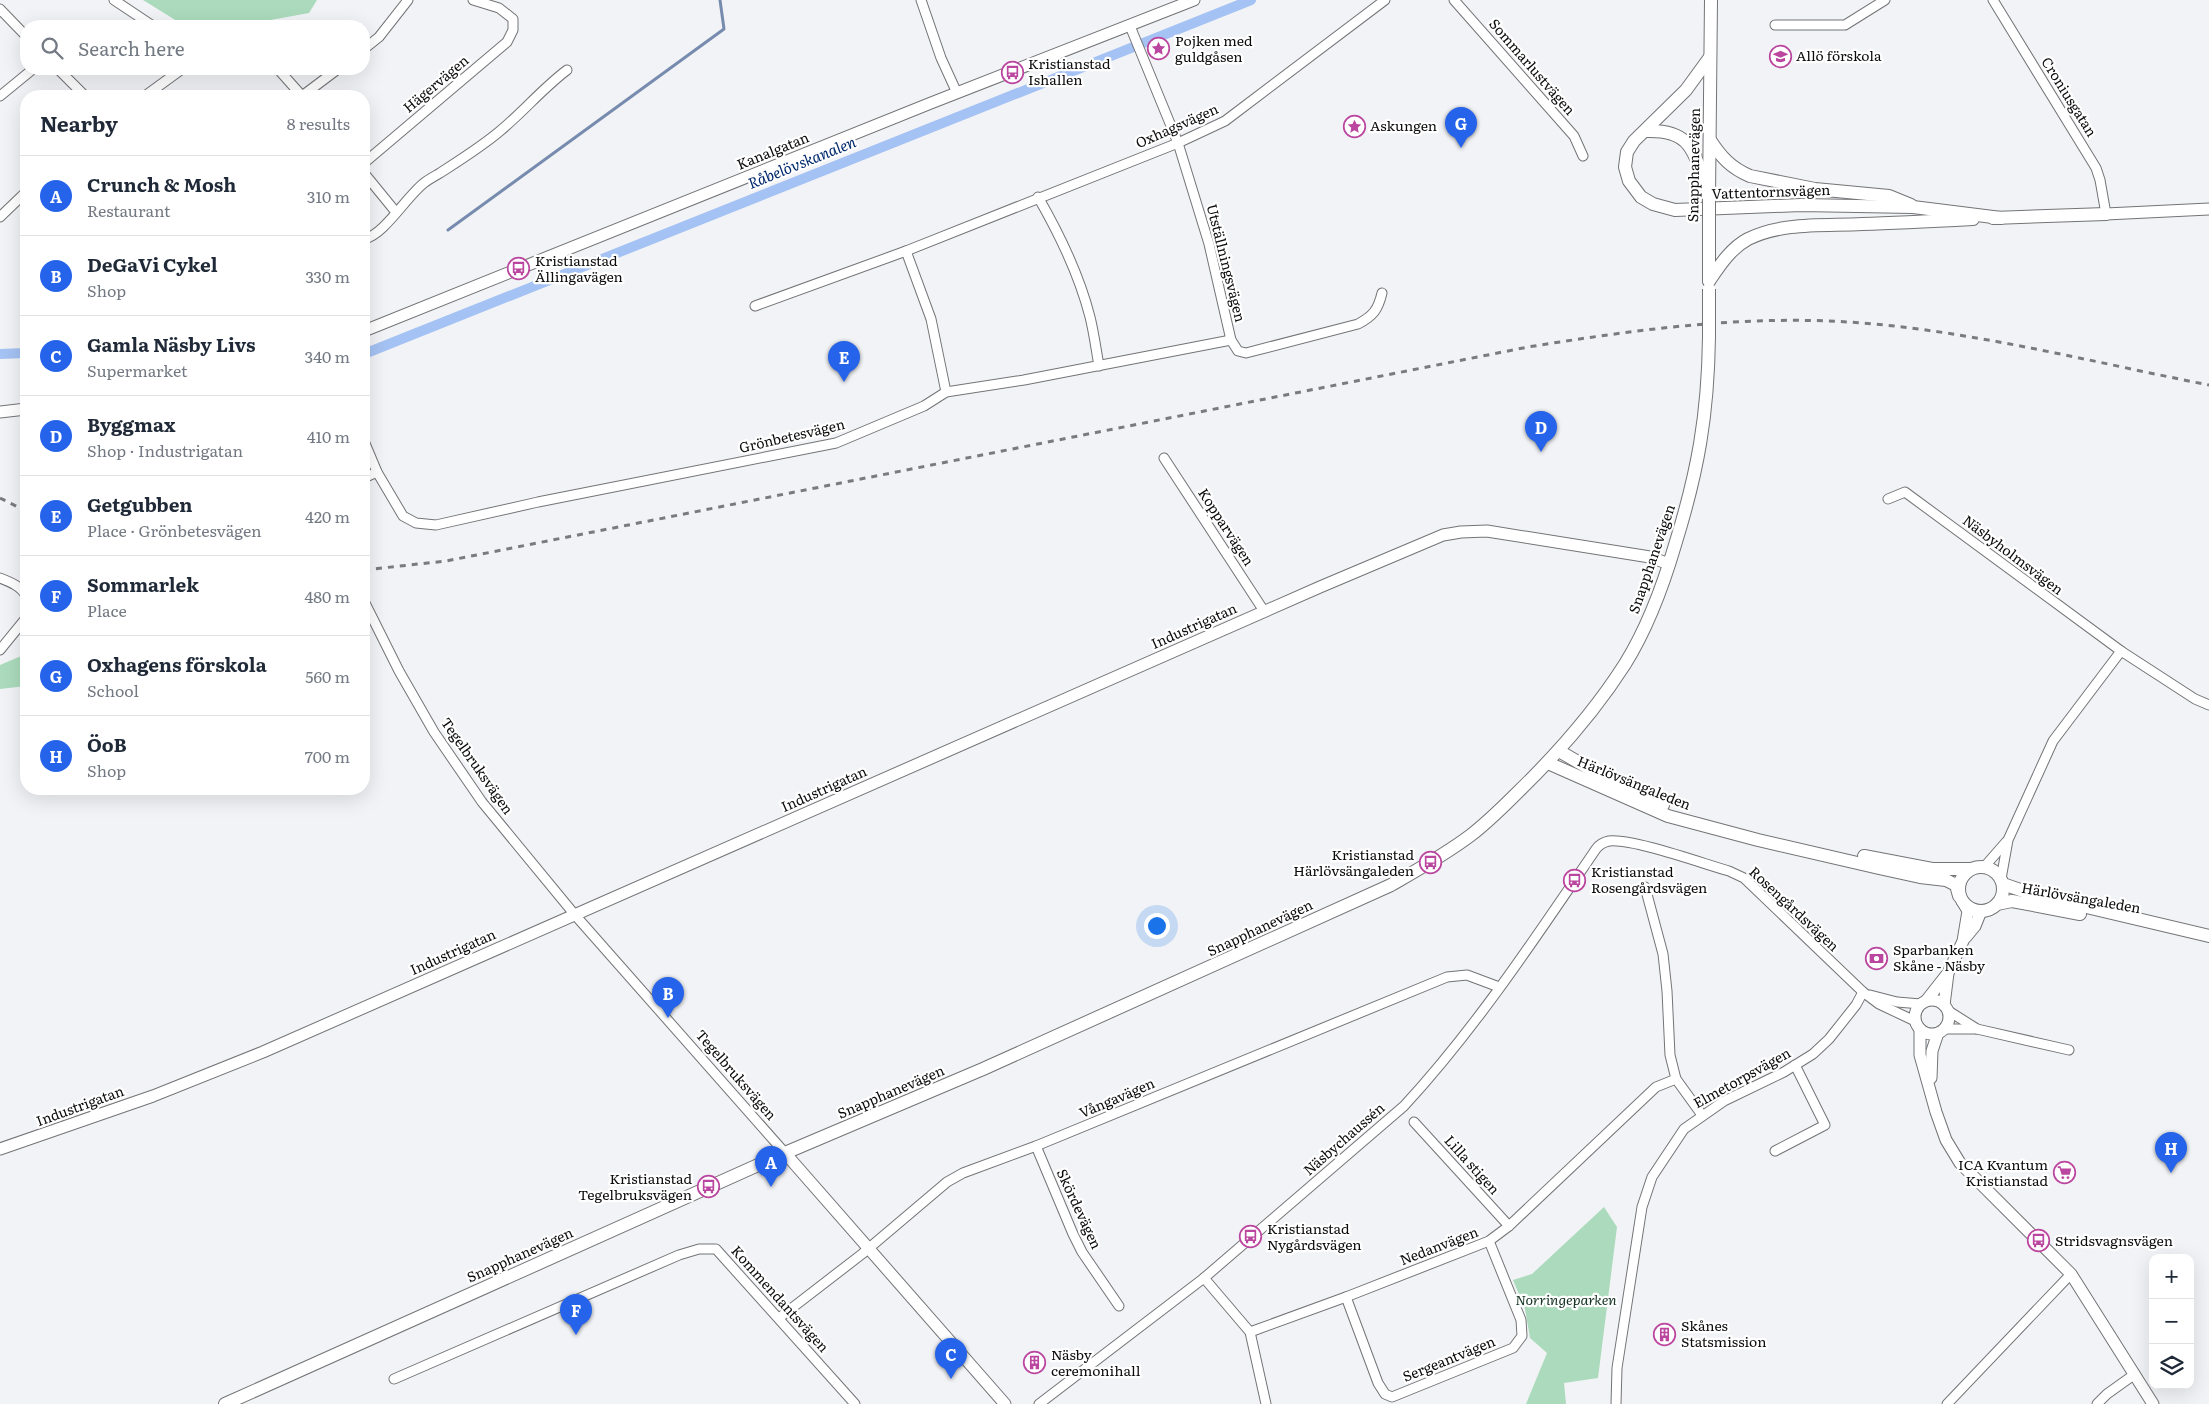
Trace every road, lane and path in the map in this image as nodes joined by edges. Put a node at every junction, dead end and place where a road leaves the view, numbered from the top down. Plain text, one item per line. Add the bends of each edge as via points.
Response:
1 (114, 0) edge
2 (408, 0) edge
3 (473, 0) edge
4 (921, 0) edge
5 (1194, 0) edge
6 (1385, 0) edge
7 (1454, 0) edge
8 (1711, 0) edge
9 (1885, 0) edge
10 (1993, 0) edge
11 (0, 9) edge
12 (144, 20) edge
13 (1775, 25) dead end
14 (1130, 26) junction
15 (20, 30) edge
16 (370, 44) edge
17 (1710, 57) junction
18 (568, 70) dead end
19 (26, 75) edge
20 (64, 75) edge
21 (174, 75) edge
22 (283, 75) edge
23 (330, 75) edge
24 (79, 90) edge
25 (154, 90) edge
26 (297, 90) edge
27 (310, 90) edge
28 (957, 93) junction
29 (0, 96) edge
30 (1645, 132) junction
31 (1710, 140) junction
32 (1178, 142) junction
33 (1583, 156) dead end
34 (370, 158) edge
35 (370, 180) edge
36 (1709, 196) junction
37 (1038, 197) junction
38 (20, 198) edge
39 (1862, 207) junction
40 (1913, 207) junction
41 (2209, 209) edge
42 (395, 211) junction
43 (2106, 214) junction
44 (0, 217) edge
45 (2001, 218) junction
46 (1910, 223) junction
47 (370, 238) edge
48 (906, 251) junction
49 (1709, 285) junction
50 (1382, 293) dead end
51 (755, 306) dead end
52 (370, 329) edge
53 (1231, 340) junction
54 (1099, 366) junction
55 (946, 392) junction
56 (20, 410) edge
57 (0, 412) edge
58 (370, 455) edge
59 (1164, 458) dead end
60 (377, 472) junction
61 (370, 475) edge
62 (1888, 500) dead end
63 (1669, 564) junction
64 (0, 578) edge
65 (20, 589) edge
66 (1264, 611) junction
67 (370, 613) edge
68 (20, 626) edge
69 (0, 650) edge
70 (2121, 651) junction
71 (2209, 705) edge
72 (1559, 751) junction
73 (1548, 763) junction
74 (1710, 827) junction
75 (2008, 840) junction
76 (1610, 841) joint
77 (1799, 849) junction
78 (1984, 866) junction
79 (1969, 869) junction
80 (2002, 882) junction
81 (1644, 887) dead end
82 (1960, 898) junction
83 (1997, 904) junction
84 (1981, 911) junction
85 (575, 915) junction
86 (2159, 926) junction
87 (2209, 936) edge
88 (1963, 941) junction
89 (1948, 974) junction
90 (1499, 987) junction
91 (1863, 992) junction
92 (1923, 1003) junction
93 (1945, 1008) junction
94 (1918, 1025) junction
95 (1977, 1029) junction
96 (1940, 1031) junction
97 (2069, 1050) dead end
98 (1795, 1065) junction
99 (1676, 1079) junction
100 (1931, 1087) junction
101 (1702, 1115) junction
102 (1414, 1122) dead end
103 (1036, 1146) junction
104 (0, 1149) edge
105 (1774, 1151) dead end
106 (785, 1153) junction
107 (1509, 1226) junction
108 (1489, 1241) junction
109 (869, 1248) junction
110 (2071, 1274) junction
111 (1204, 1278) junction
112 (1346, 1297) junction
113 (1119, 1306) dead end
114 (779, 1318) junction
115 (1250, 1332) junction
116 (2134, 1374) junction
117 (394, 1379) dead end
118 (225, 1404) edge
119 (855, 1404) edge
120 (1005, 1404) edge
121 (1039, 1404) edge
122 (1266, 1404) edge
123 (1616, 1404) edge
124 (1947, 1404) edge
125 (2097, 1404) edge
126 (2153, 1404) edge

1 - 12 street
2 - 16 street
3 - 34 street, Hägervägen via 499,8 513,19 513,30 507,42
4 - 28 street
5 - 14 street, Kanalgatan
6 - 32 street, Oxhagsvägen via 1225,121
7 - 33 street, Sommarlustvägen via 1574,136
8 - 17 main road, Snapphanevägen
9 - 13 street via 1845,25
10 - 43 street, Croniusgatan via 2096,168
11 - 15 street
14 - 28 street, Kanalgatan
14 - 32 street, Utställningsvägen
17 - 30 main road, Vattentornsvägen via 1683,94
17 - 31 main road, Snapphanevägen
18 - 42 street via 547,85 500,131 425,181
19 - 29 street
20 - 24 street
21 - 25 street
22 - 26 street
23 - 27 street
28 - 52 street, Kanalgatan
30 - 36 main road via 1672,133 1686,142 1697,160
30 - 39 main road, Vattentornsvägen via 1630,147 1625,167 1628,181 1636,192 1658,206 1675,210 1801,205
31 - 36 main road, Snapphanevägen
31 - 40 main road via 1725,161 1750,176 1815,189 1889,196
32 - 37 street, Oxhagsvägen
32 - 53 street, Utställningsvägen via 1209,244
35 - 42 street
36 - 49 main road, Snapphanevägen, bridge
37 - 48 street, Oxhagsvägen
37 - 54 street via 1062,238 1076,274 1090,316
38 - 44 street
39 - 40 main road, Vattentornsvägen
39 - 46 main road, Vattentornsvägen
40 - 45 main road, Vattentornsvägen
41 - 43 street, Vattentornsvägen
42 - 47 street via 387,224
43 - 45 main road, Vattentornsvägen
45 - 46 main road, Vattentornsvägen
46 - 49 main road via 1802,226 1773,230 1738,246
48 - 51 street, Oxhagsvägen
48 - 55 street via 931,319
49 - 63 main road, Snapphanevägen, bridge via 1708,395 1702,440 1691,492
50 - 53 street, Utställningsvägen via 1379,308 1358,324 1246,353 1238,351
53 - 54 street, Grönbetesvägen
54 - 55 street, Grönbetesvägen
55 - 60 street, Grönbetesvägen via 924,406 836,443 436,525 416,524 403,516
56 - 57 street
58 - 60 street, Grönbetesvägen
59 - 66 street, Kopparvägen
60 - 61 street
62 - 70 street, Näsbyholmsvägen via 1905,492
63 - 66 street, Industrigatan via 1650,557 1496,532 1461,532 1443,535
63 - 72 main road, Snapphanevägen via 1650,615 1626,663
64 - 65 street
66 - 85 street, Industrigatan
67 - 85 street, Tegelbruksvägen via 434,732 482,802
68 - 69 street
70 - 71 street, Näsbyholmsvägen
70 - 75 street via 2053,741
72 - 73 main road, Snapphanevägen
72 - 74 main road, Härlövsängaleden via 1609,780
73 - 74 main road, Härlövsängaleden via 1668,816
73 - 106 main road, Snapphanevägen via 1472,834 1391,885 983,1069
74 - 77 main road, Härlövsängaleden
75 - 78 street
75 - 80 street
76 - 90 street, Näsbychaussén via 1599,845
76 - 91 street, Rosengårdsvägen via 1630,842 1744,878
77 - 79 main road, Härlövsängaleden via 1865,856 1932,869
77 - 82 main road, Härlövsängaleden via 1946,880 1956,886
78 - 79 main road
78 - 80 main road
79 - 82 main road via 1960,880
80 - 83 main road via 2001,898
80 - 86 main road, Härlövsängaleden via 2032,894 2130,916
81 - 99 street via 1663,954 1670,1055
82 - 84 main road via 1967,907
82 - 88 street via 1968,911
83 - 84 main road
83 - 86 main road, Härlövsängaleden via 2012,901 2130,924
84 - 88 street via 1975,926
85 - 104 street, Industrigatan via 263,1052 153,1096
85 - 106 street, Tegelbruksvägen
86 - 87 main road, Härlövsängaleden
88 - 89 street
89 - 92 street
89 - 93 street
90 - 103 street, Vångavägen via 1467,975 1447,977
90 - 111 street, Näsbychaussén via 1433,1074 1404,1106
91 - 92 street, Rosengårdsvägen via 1897,1002
91 - 94 street, Rosengårdsvägen
91 - 98 street, Elmetorpsvägen via 1828,1039
92 - 93 street via 1932,1000
92 - 94 street via 1916,1012
93 - 95 street
93 - 96 street via 1948,1021
94 - 96 street via 1928,1033
94 - 100 street via 1920,1055
95 - 96 street
95 - 97 street
96 - 100 street via 1932,1051
98 - 101 street, Elmetorpsvägen
98 - 105 street via 1825,1124
99 - 101 street
99 - 107 street, Nedanvägen via 1649,1093
100 - 110 street via 1946,1140 1960,1163
101 - 123 street, Elmetorpsvägen via 1684,1129 1652,1177 1642,1207 1617,1368
102 - 107 street, Lilla stigen
103 - 109 street, Vångavägen via 947,1182
103 - 113 street, Skördevägen via 1082,1252
106 - 109 street, Tegelbruksvägen
106 - 118 main road, Snapphanevägen
107 - 108 street, Nedanvägen
108 - 112 street, Nedanvägen
108 - 112 street, Sergeantvägen via 1521,1320 1522,1336 1513,1348 1392,1397 1385,1394 1378,1383
109 - 114 street, Vångavägen
109 - 120 street, Tegelbruksvägen
110 - 116 street
110 - 124 street
111 - 115 street
111 - 121 street, Näsbychaussén
112 - 115 street, Nedanvägen
114 - 117 street, Kommendantsvägen via 716,1249 699,1249
114 - 119 street, Kommendantsvägen
115 - 122 street
116 - 125 street
116 - 126 street

